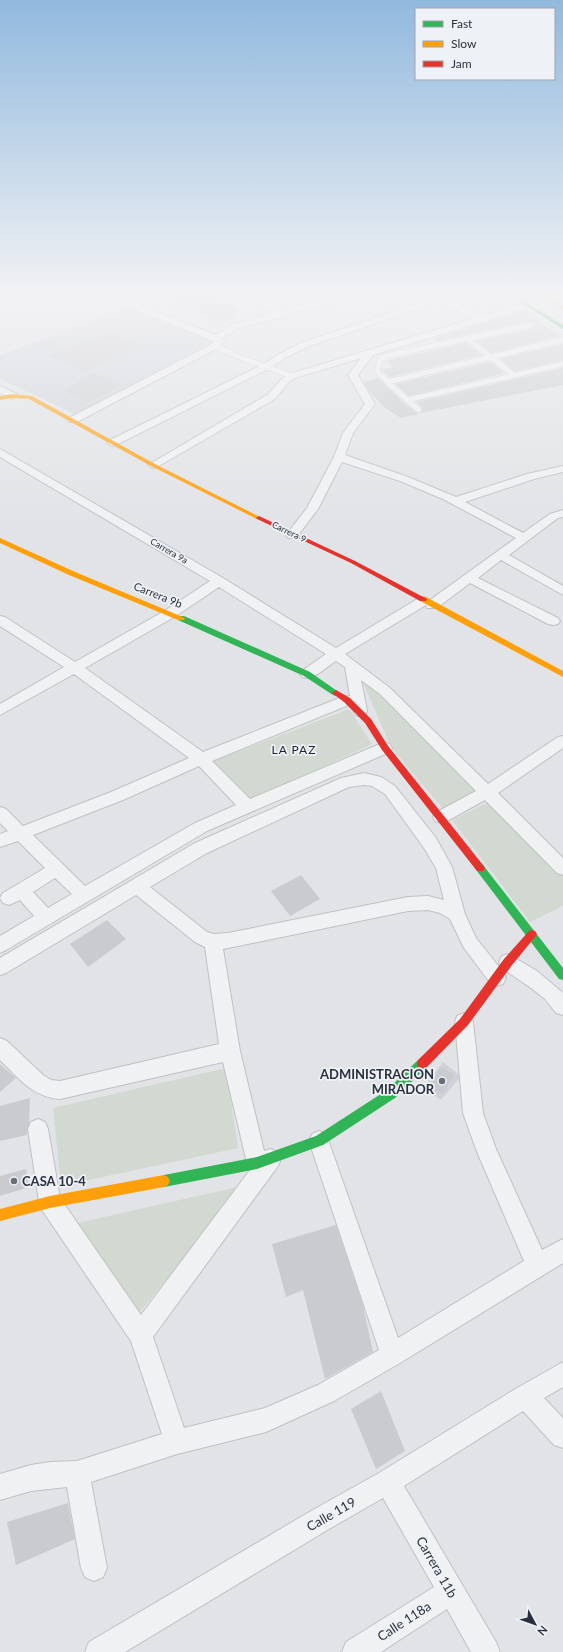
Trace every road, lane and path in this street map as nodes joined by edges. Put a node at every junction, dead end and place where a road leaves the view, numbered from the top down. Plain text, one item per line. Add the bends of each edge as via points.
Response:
1 (163, 371) edge
2 (257, 371) edge
3 (280, 371) edge
4 (308, 371) edge
5 (347, 371) edge
6 (356, 371) edge
7 (378, 371) edge
8 (428, 371) edge
9 (509, 371) edge
10 (531, 371) edge
11 (353, 375) junction
12 (514, 375) junction
13 (292, 376) junction
14 (388, 380) junction
15 (0, 389) edge
16 (13, 396) junction
17 (0, 398) edge
18 (407, 400) junction
19 (419, 410) dead end
20 (74, 420) junction
21 (112, 443) junction
22 (0, 452) edge
23 (339, 456) junction
24 (153, 465) junction
25 (563, 469) edge
26 (456, 501) junction
27 (563, 513) edge
28 (292, 535) junction
29 (524, 538) junction
30 (0, 540) edge
31 (501, 555) junction
32 (469, 578) junction
33 (219, 581) junction
34 (563, 590) edge
35 (428, 603) junction
36 (171, 613) junction
37 (0, 620) edge
38 (553, 621) dead end
39 (336, 654) junction
40 (351, 665) junction
41 (75, 668) junction
42 (307, 674) junction
43 (563, 674) edge
44 (347, 700) junction
45 (0, 710) edge
46 (360, 711) junction
47 (563, 741) edge
48 (385, 748) junction
49 (201, 758) junction
50 (488, 792) junction
51 (247, 806) junction
52 (0, 813) edge
53 (441, 817) junction
54 (20, 832) junction
55 (0, 841) edge
56 (563, 868) edge
57 (57, 869) junction
58 (137, 886) junction
59 (84, 896) junction
60 (456, 914) junction
61 (46, 918) junction
62 (532, 934) junction
63 (213, 942) junction
64 (0, 945) edge
65 (508, 962) junction
66 (0, 967) edge
67 (563, 976) edge
68 (496, 978) junction
69 (563, 1007) edge
70 (464, 1022) junction
71 (0, 1047) edge
72 (230, 1051) junction
73 (38, 1129) dead end
74 (319, 1141) junction
75 (264, 1161) junction
76 (50, 1202) junction
77 (0, 1215) edge
78 (563, 1250) edge
79 (537, 1265) junction
80 (141, 1335) junction
81 (392, 1355) junction
82 (563, 1374) edge
83 (525, 1396) junction
84 (563, 1436) edge
85 (177, 1442) junction
86 (77, 1474) junction
87 (388, 1482) junction
88 (0, 1487) edge
89 (94, 1568) dead end
90 (451, 1591) junction
91 (99, 1652) edge
92 (356, 1652) edge
93 (486, 1652) edge

1 - 20 street
2 - 21 street
3 - 13 lane
4 - 13 street
5 - 11 street
6 - 11 street
7 - 14 lane
8 - 14 lane
9 - 12 lane
10 - 12 lane
11 - 23 street via 370,404 348,433
12 - 18 lane
13 - 24 street via 271,397
14 - 18 lane via 387,382
15 - 16 street
16 - 17 main road, Carrera 9
16 - 20 main road, Carrera 9 via 30,398
18 - 19 lane
20 - 21 main road, Carrera 9
21 - 24 main road, Carrera 9
22 - 33 street, Carrera 9a
23 - 26 street
23 - 28 street via 312,509
24 - 28 main road, Carrera 9
25 - 26 street via 530,476
26 - 29 street
27 - 29 street via 554,516
28 - 35 main road, Carrera 9 via 353,562
29 - 31 street
30 - 36 main road, Carrera 9b via 71,573
31 - 32 street
31 - 34 street
32 - 35 street
32 - 38 street
33 - 36 street
33 - 39 street, Carrera 9a
35 - 39 street
35 - 43 main road, Carrera 9
36 - 41 street
36 - 42 main road, Carrera 9b
37 - 41 street
39 - 40 street, Carrera 9a
39 - 42 street
40 - 46 street
40 - 50 street, Carrera 9a via 385,691
41 - 45 street
41 - 49 street
42 - 44 main road, Carrera 9b
44 - 46 main road, Carrera 9b
44 - 49 street
46 - 48 main road, Carrera 9b
47 - 50 street
48 - 51 street
48 - 53 main road, Carrera 9b
49 - 51 street
49 - 54 street via 117,796
50 - 53 street
50 - 56 street, Carrera 9a
51 - 59 street via 201,827
52 - 54 street
53 - 62 main road, Carrera 9b
54 - 55 street
54 - 57 street
57 - 59 street
57 - 61 street via 16,895
58 - 60 street via 208,845 346,782 364,779 376,781 390,790 430,843 444,867
58 - 63 street via 201,937
58 - 66 street
59 - 61 street
60 - 63 street via 444,907 428,903 408,904
60 - 68 street via 470,943
61 - 64 street
62 - 65 main road
62 - 67 main road, Carrera 9b
63 - 72 street
65 - 68 main road
65 - 69 street via 542,984
68 - 70 main road
70 - 74 main road via 390,1094
70 - 79 street via 473,1113 487,1152
71 - 72 street via 36,1082 48,1089 60,1090
72 - 75 street
73 - 76 street
74 - 75 main road
74 - 81 street
75 - 76 main road
75 - 80 street
76 - 77 main road
76 - 80 street
78 - 79 street
79 - 81 street
80 - 85 street
81 - 85 street via 326,1392 266,1420
82 - 83 street, Calle 119
83 - 84 street
83 - 87 street, Calle 119
85 - 86 street
86 - 88 street via 44,1476
86 - 89 street
87 - 90 street, Carrera 11b
87 - 91 street, Calle 119
90 - 92 street, Calle 118a
90 - 93 street, Carrera 11b

